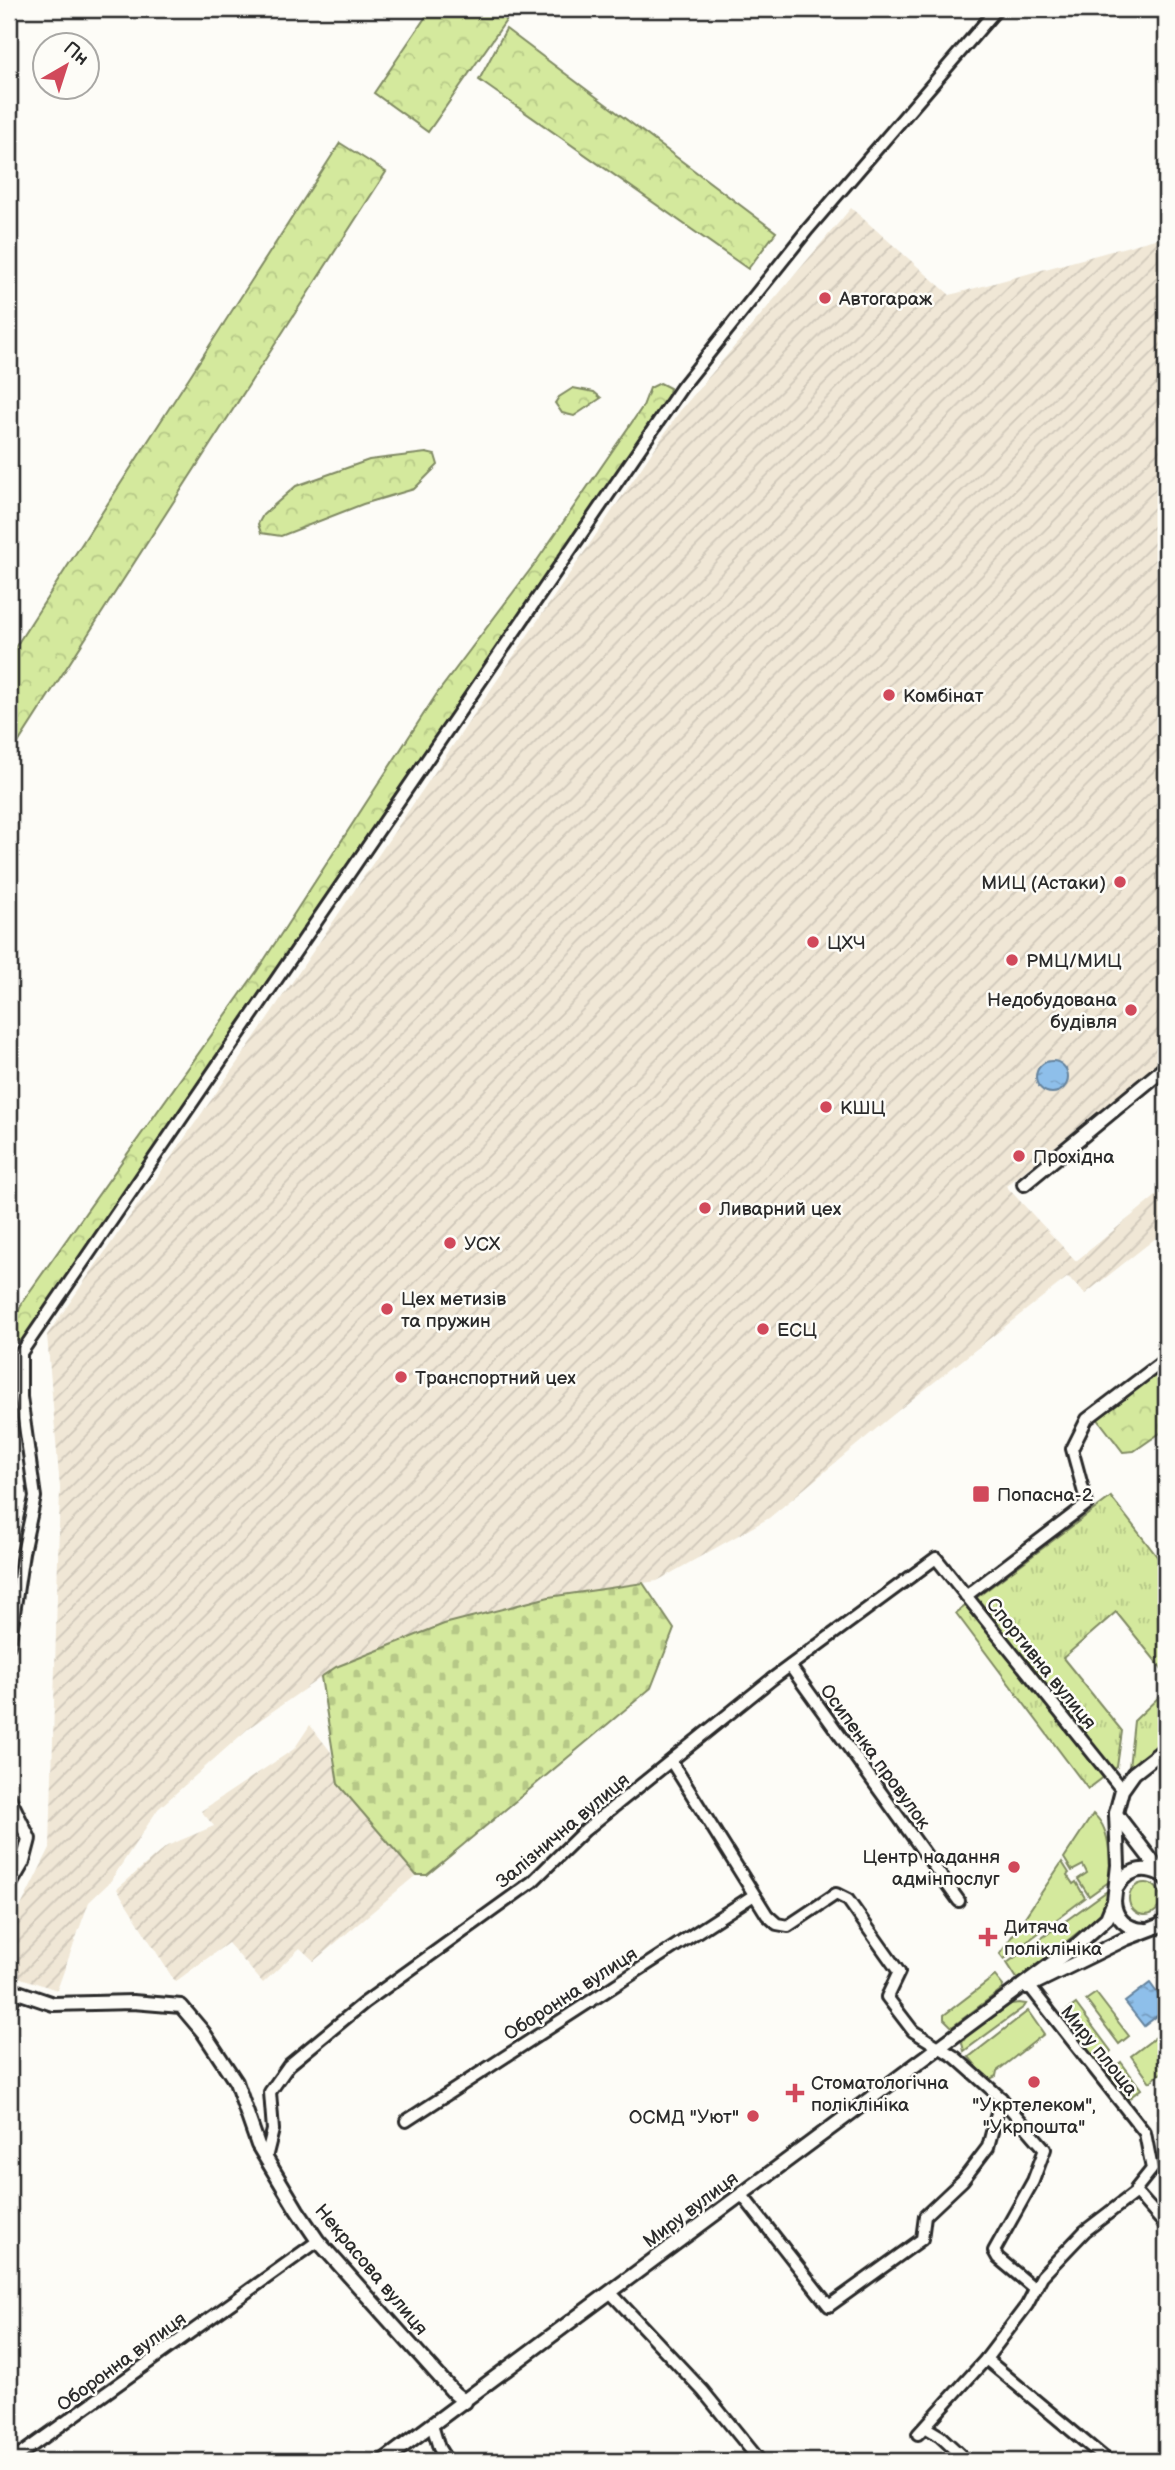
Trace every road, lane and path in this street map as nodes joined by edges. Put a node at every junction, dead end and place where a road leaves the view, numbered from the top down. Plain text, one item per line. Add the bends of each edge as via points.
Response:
1 (997, 9) edge
2 (1166, 1067) edge
3 (1024, 1184) dead end
4 (1166, 1359) edge
5 (936, 1558) joint
6 (966, 1596) junction
7 (9, 1646) edge
8 (790, 1666) junction
9 (1166, 1748) edge
10 (671, 1761) junction
11 (1122, 1790) junction
12 (9, 1798) edge
13 (1116, 1814) junction
14 (1163, 1877) edge
15 (9, 1886) edge
16 (1114, 1894) junction
17 (754, 1895) junction
18 (959, 1901) dead end
19 (1166, 1920) edge
20 (1145, 1930) junction
21 (1025, 1987) junction
22 (12, 1990) edge
23 (9, 2009) edge
24 (940, 2047) junction
25 (1001, 2098) junction
26 (406, 2121) dead end
27 (266, 2158) junction
28 (1136, 2192) junction
29 (742, 2195) junction
30 (1166, 2226) edge
31 (318, 2241) junction
32 (1035, 2289) junction
33 (611, 2293) junction
34 (986, 2359) junction
35 (465, 2402) junction
36 (432, 2426) junction
37 (11, 2461) edge
38 (383, 2461) edge
39 (447, 2461) edge
40 (760, 2461) edge
41 (967, 2461) edge
42 (1108, 2461) edge

1 - 7 street via 808,229 682,387 21,1353 21,1397 35,1497
2 - 3 street
4 - 6 street via 1087,1419 1072,1449 1087,1504
5 - 6 street, Спортивна вулиця
5 - 8 street, Залізнична вулиця
6 - 11 street, Спортивна вулиця
8 - 10 street, Залізнична вулиця
8 - 18 street, Осипенка провулок
9 - 11 street via 1133,1773
10 - 17 street
10 - 27 street, Залізнична вулиця via 585,1830 532,1882 364,2003 289,2065 270,2092 273,2130
11 - 13 street
12 - 15 street via 29,1839
13 - 14 street
13 - 16 street
14 - 16 street via 1145,1869 1132,1871
16 - 20 street via 1115,1911 1122,1921
16 - 21 street via 1107,1918
17 - 24 street via 767,1915 788,1926 836,1894 848,1900 899,1972 887,1997 913,2031
17 - 26 street, Оборонна вулиця
19 - 20 street
20 - 21 street
21 - 24 street, Миру вулиця
21 - 28 street, Миру площа via 1145,2133 1152,2169
22 - 23 street
22 - 27 street, Некрасова вулиця via 53,2004 181,2006 236,2082
24 - 25 street
24 - 29 street, Миру вулиця
25 - 29 street via 988,2147 963,2180 925,2216 922,2239 829,2306
25 - 32 street via 1045,2149 1033,2181 994,2251
27 - 31 street, Некрасова вулиця
28 - 30 street
28 - 32 street via 1085,2231
29 - 33 street, Миру вулиця
31 - 35 street, Некрасова вулиця
31 - 37 street, Оборонна вулиця
32 - 34 street
33 - 35 street, Миру вулиця
33 - 40 street via 703,2391
34 - 41 street via 921,2430 940,2436
34 - 42 street
35 - 36 street, Миру вулиця
36 - 38 street, Миру вулиця
36 - 39 street

